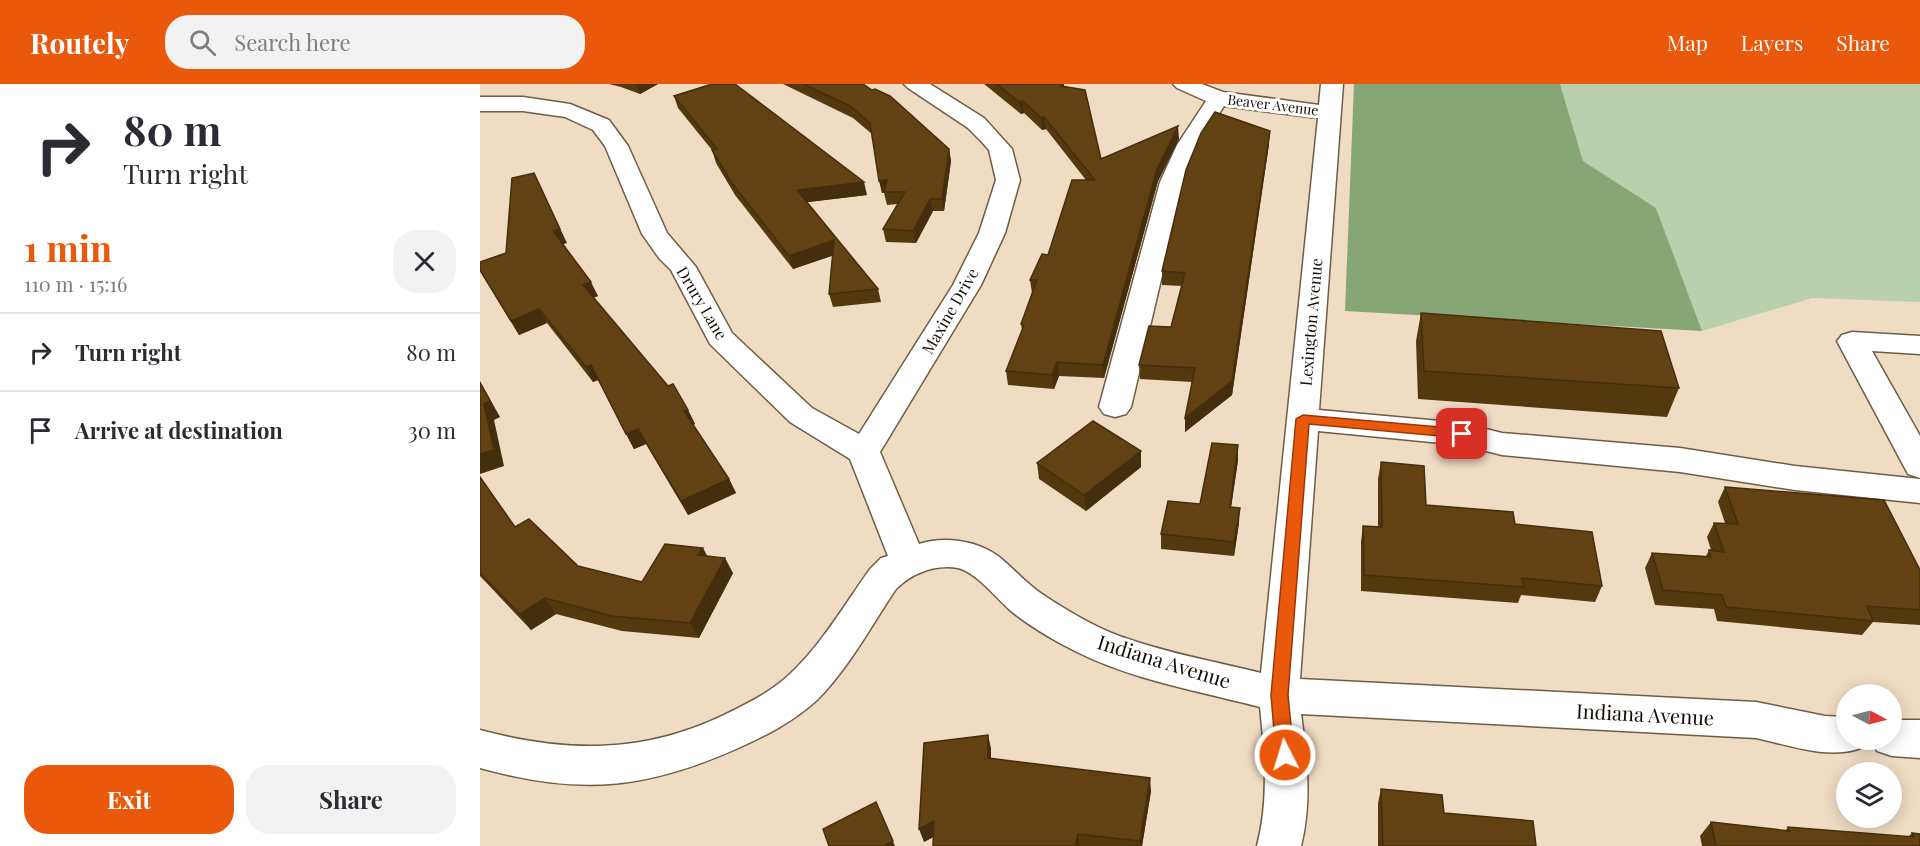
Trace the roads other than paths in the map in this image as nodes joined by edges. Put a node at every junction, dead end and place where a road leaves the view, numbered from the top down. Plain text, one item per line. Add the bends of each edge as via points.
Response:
1 (915, 84) edge
2 (1184, 84) edge
3 (1218, 98) junction
4 (1330, 98) edge
5 (480, 104) edge
6 (1920, 345) edge
7 (1115, 407) dead end
8 (1303, 419) junction
9 (864, 452) junction
10 (1920, 466) edge
11 (1920, 491) edge
12 (908, 562) junction
13 (1279, 695) junction
14 (1836, 735) edge
15 (1902, 738) edge
16 (1920, 739) edge
17 (480, 748) edge
18 (1279, 846) edge

1 - 9 street, Maxine Drive via 988,135 1000,149 1008,180 992,233 967,285
2 - 3 street, Beaver Avenue
3 - 4 street, Beaver Avenue via 1269,107
3 - 7 street via 1188,145 1172,182
4 - 8 street, Lexington Avenue
5 - 9 street, Drury Lane via 523,104 570,111 601,125 616,146 655,234 683,267 720,338 801,415
6 - 10 street via 1852,341
8 - 11 street via 1462,434 1502,444 1680,460 1795,478
8 - 13 street, Lexington Avenue
9 - 12 street
12 - 13 street, Indiana Avenue via 944,554 964,555 983,564 1026,602 1089,640 1121,654
12 - 17 street, Indiana Avenue via 883,579 825,662 791,698 711,740 672,756 629,766 579,768 534,762
13 - 14 street, Indiana Avenue via 1756,720
13 - 18 street, Lexington Avenue via 1287,775
15 - 16 street

